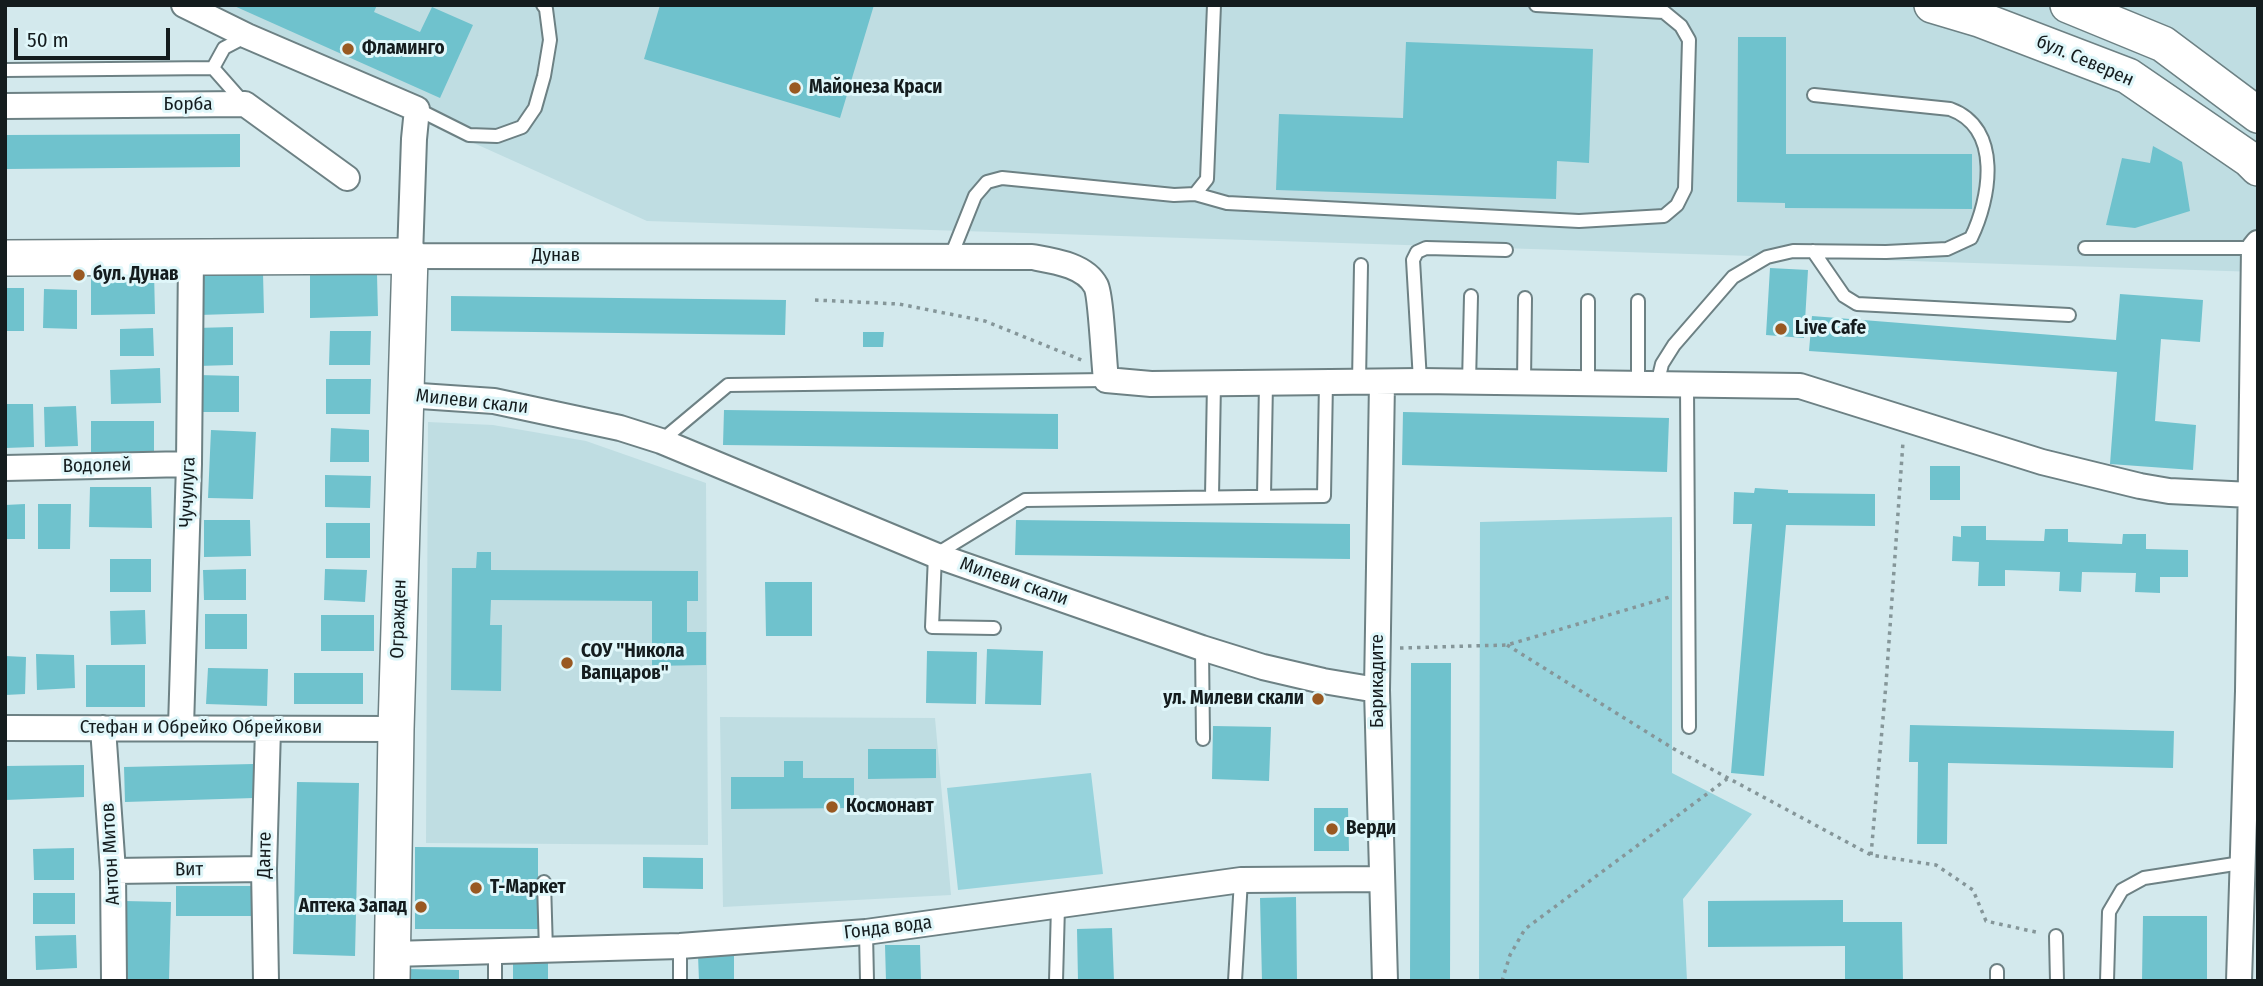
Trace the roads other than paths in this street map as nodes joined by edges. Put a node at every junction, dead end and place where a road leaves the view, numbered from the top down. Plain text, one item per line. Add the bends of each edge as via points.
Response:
1 (184, 5) edge
2 (560, 5) edge
3 (1214, 5) edge
4 (1536, 5) edge
5 (1932, 5) edge
6 (2068, 5) edge
7 (544, 7) edge
8 (247, 36) junction
9 (213, 68) junction
10 (5, 70) edge
11 (1814, 94) dead end
12 (245, 104) junction
13 (5, 106) edge
14 (417, 109) junction
15 (2258, 115) edge
16 (2258, 168) edge
17 (347, 178) dead end
18 (1195, 194) junction
19 (2256, 246) edge
20 (2085, 248) dead end
21 (1506, 250) dead end
22 (1813, 251) junction
23 (410, 256) junction
24 (951, 256) junction
25 (191, 257) junction
26 (5, 258) edge
27 (1361, 265) dead end
28 (1471, 296) dead end
29 (1525, 298) dead end
30 (1588, 300) dead end
31 (1639, 300) dead end
32 (2070, 315) dead end
33 (1105, 380) junction
34 (1420, 381) junction
35 (1326, 382) junction
36 (1370, 382) junction
37 (1214, 383) junction
38 (1266, 383) junction
39 (1469, 383) junction
40 (1524, 383) junction
41 (1588, 384) junction
42 (1647, 385) junction
43 (1688, 386) junction
44 (405, 395) junction
45 (662, 441) junction
46 (189, 464) junction
47 (5, 468) edge
48 (2251, 495) junction
49 (1212, 496) junction
50 (1264, 496) junction
51 (935, 555) junction
52 (994, 628) dead end
53 (1202, 648) junction
54 (1377, 690) junction
55 (181, 727) junction
56 (1689, 727) dead end
57 (5, 728) edge
58 (103, 728) junction
59 (268, 729) junction
60 (396, 729) junction
61 (1203, 739) dead end
62 (2241, 863) junction
63 (264, 869) junction
64 (113, 871) junction
65 (1382, 879) junction
66 (1241, 880) junction
67 (544, 882) dead end
68 (1058, 906) junction
69 (866, 932) junction
70 (2056, 936) road end
71 (680, 946) junction
72 (547, 951) junction
73 (495, 953) junction
74 (392, 968) edge
75 (114, 981) edge
76 (266, 981) edge
77 (495, 981) edge
78 (680, 981) edge
79 (867, 981) edge
80 (1056, 981) edge
81 (1235, 981) edge
82 (1385, 981) edge
83 (2057, 981) edge
84 (2107, 981) edge
85 (2239, 981) edge

1 - 8 street
2 - 7 lane
3 - 18 lane via 1207,179
4 - 18 lane via 1664,12 1681,26 1689,40 1685,189 1677,205 1664,216 1579,220 1227,203
5 - 16 street, бул. Северен via 2128,76
6 - 15 street via 2163,44
7 - 14 lane via 550,40 544,76 535,108 522,127 497,136 469,135
8 - 9 lane via 224,48
8 - 14 street
9 - 10 lane
9 - 12 lane
11 - 22 lane via 1965,114 1978,128 1988,176 1971,239 1947,249
12 - 13 street, Борба
12 - 17 street
14 - 23 street
18 - 24 lane via 1002,178 987,181 975,196
19 - 20 lane
19 - 48 street
21 - 34 lane via 1426,248 1417,252 1413,260
22 - 32 lane via 1844,296 1857,304
22 - 42 lane via 1767,257 1733,277 1674,345
23 - 24 street, Дунав
23 - 25 street, Дунав
23 - 44 street, Огражден
24 - 33 street, Дунав via 1032,257 1065,263 1087,276 1097,288
25 - 26 street, Дунав
25 - 46 street, Чучулуга
27 - 36 lane
28 - 39 lane
29 - 40 lane
30 - 41 lane
31 - 42 lane
33 - 37 street
33 - 45 lane via 729,386
34 - 36 street
34 - 39 street
35 - 36 street
35 - 38 street
35 - 50 lane via 1324,496
36 - 54 street, Барикадите
37 - 38 street
37 - 49 lane
38 - 50 lane
39 - 40 street
40 - 41 street
41 - 42 street
42 - 43 street
43 - 48 street via 1800,386 2042,462 2140,486
43 - 56 lane
44 - 45 street, Милеви скали via 494,401
44 - 60 street, Огражден
45 - 51 street, Милеви скали
46 - 47 street, Водолей
46 - 55 street, Чучулуга
48 - 62 street
49 - 50 lane
49 - 51 lane via 1025,500
51 - 52 lane via 932,627
51 - 53 street, Милеви скали
53 - 54 street, Милеви скали via 1263,667
53 - 61 lane
54 - 65 street, Барикадите
55 - 58 street, Стефан и Обрейко Обрейкови
55 - 59 street, Стефан и Обрейко Обрейкови
57 - 58 street, Стефан и Обрейко Обрейкови
58 - 64 street, Антон Митов
59 - 60 street, Стефан и Обрейко Обрейкови
59 - 63 street, Данте
60 - 74 street, Огражден
62 - 84 lane via 2144,878 2122,890 2109,912
62 - 85 street
63 - 64 street, Вит
63 - 76 street, Данте
64 - 75 street, Антон Митов
65 - 66 street, Гонда вода
65 - 82 street, Барикадите
66 - 68 street, Гонда вода
66 - 81 lane
67 - 72 lane
68 - 69 street, Гонда вода
68 - 80 lane
69 - 71 street, Гонда вода
69 - 79 lane
70 - 83 lane
71 - 72 street, Гонда вода
71 - 78 lane
72 - 73 street, Гонда вода
73 - 74 street, Гонда вода
73 - 77 lane

